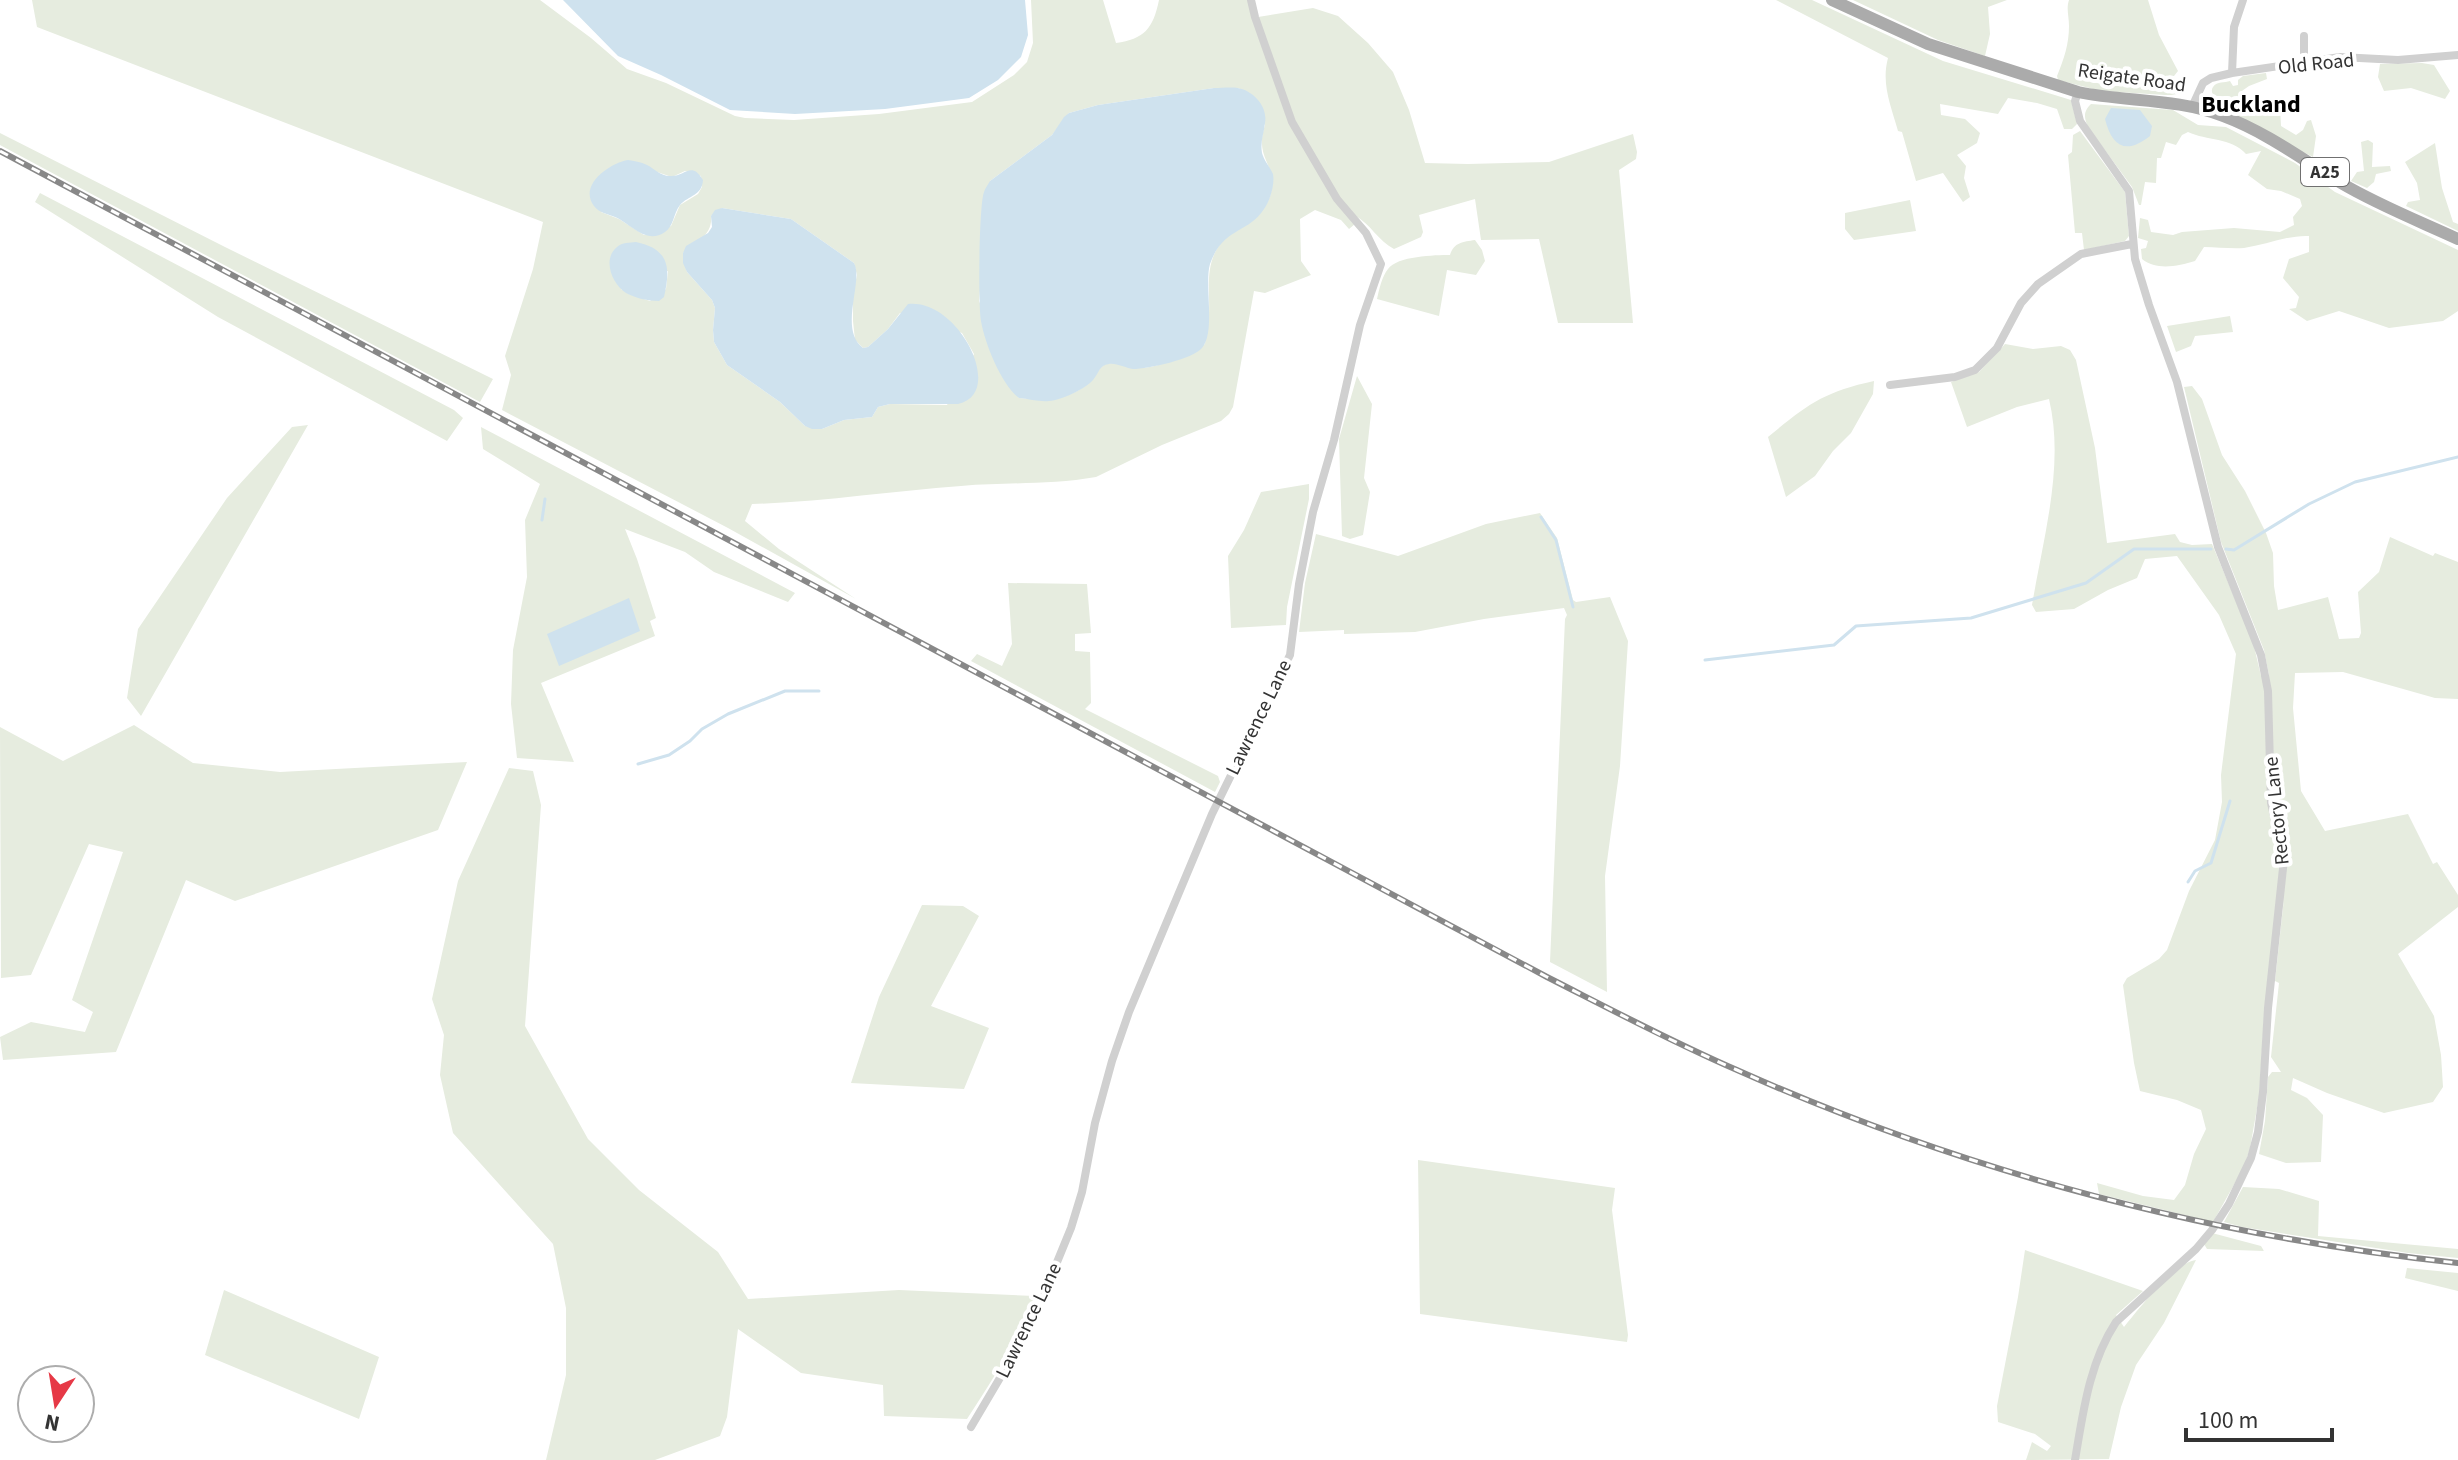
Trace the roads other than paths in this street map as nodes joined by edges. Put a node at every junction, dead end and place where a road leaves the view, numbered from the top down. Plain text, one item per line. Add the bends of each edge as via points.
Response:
1 (1251, 0) edge
2 (1832, 0) edge
3 (2243, 0) edge
4 (2304, 36) dead end
5 (2458, 55) edge
6 (2304, 62) junction
7 (2232, 73) junction
8 (2078, 92) junction
9 (2192, 107) junction
10 (2458, 239) edge
11 (2132, 244) junction
12 (1890, 385) dead end
13 (971, 1427) dead end
14 (2075, 1460) edge

1 - 13 street, Lawrence Lane via 1292,122 1381,264 1360,325 1313,512 1290,655 1212,814 1129,1012 1095,1123 1071,1228 1023,1339
2 - 8 main road, Reigate Road / A25 via 1928,44
3 - 7 street via 2234,27
4 - 6 street
5 - 6 street, Old Road
6 - 7 street, Old Road
7 - 9 street, Old Road via 2203,83
8 - 9 main road, Reigate Road / A25
8 - 11 street, Rectory Lane via 2080,121 2129,191
9 - 10 main road, Reigate Road / A25 via 2252,129 2343,184
11 - 12 street via 2081,254 2030,291 1997,348 1975,370
11 - 14 street, Rectory Lane via 2177,382 2218,547 2261,655 2268,691 2271,803 2284,859 2263,1092 2251,1158 2212,1230 2109,1333 2090,1383

